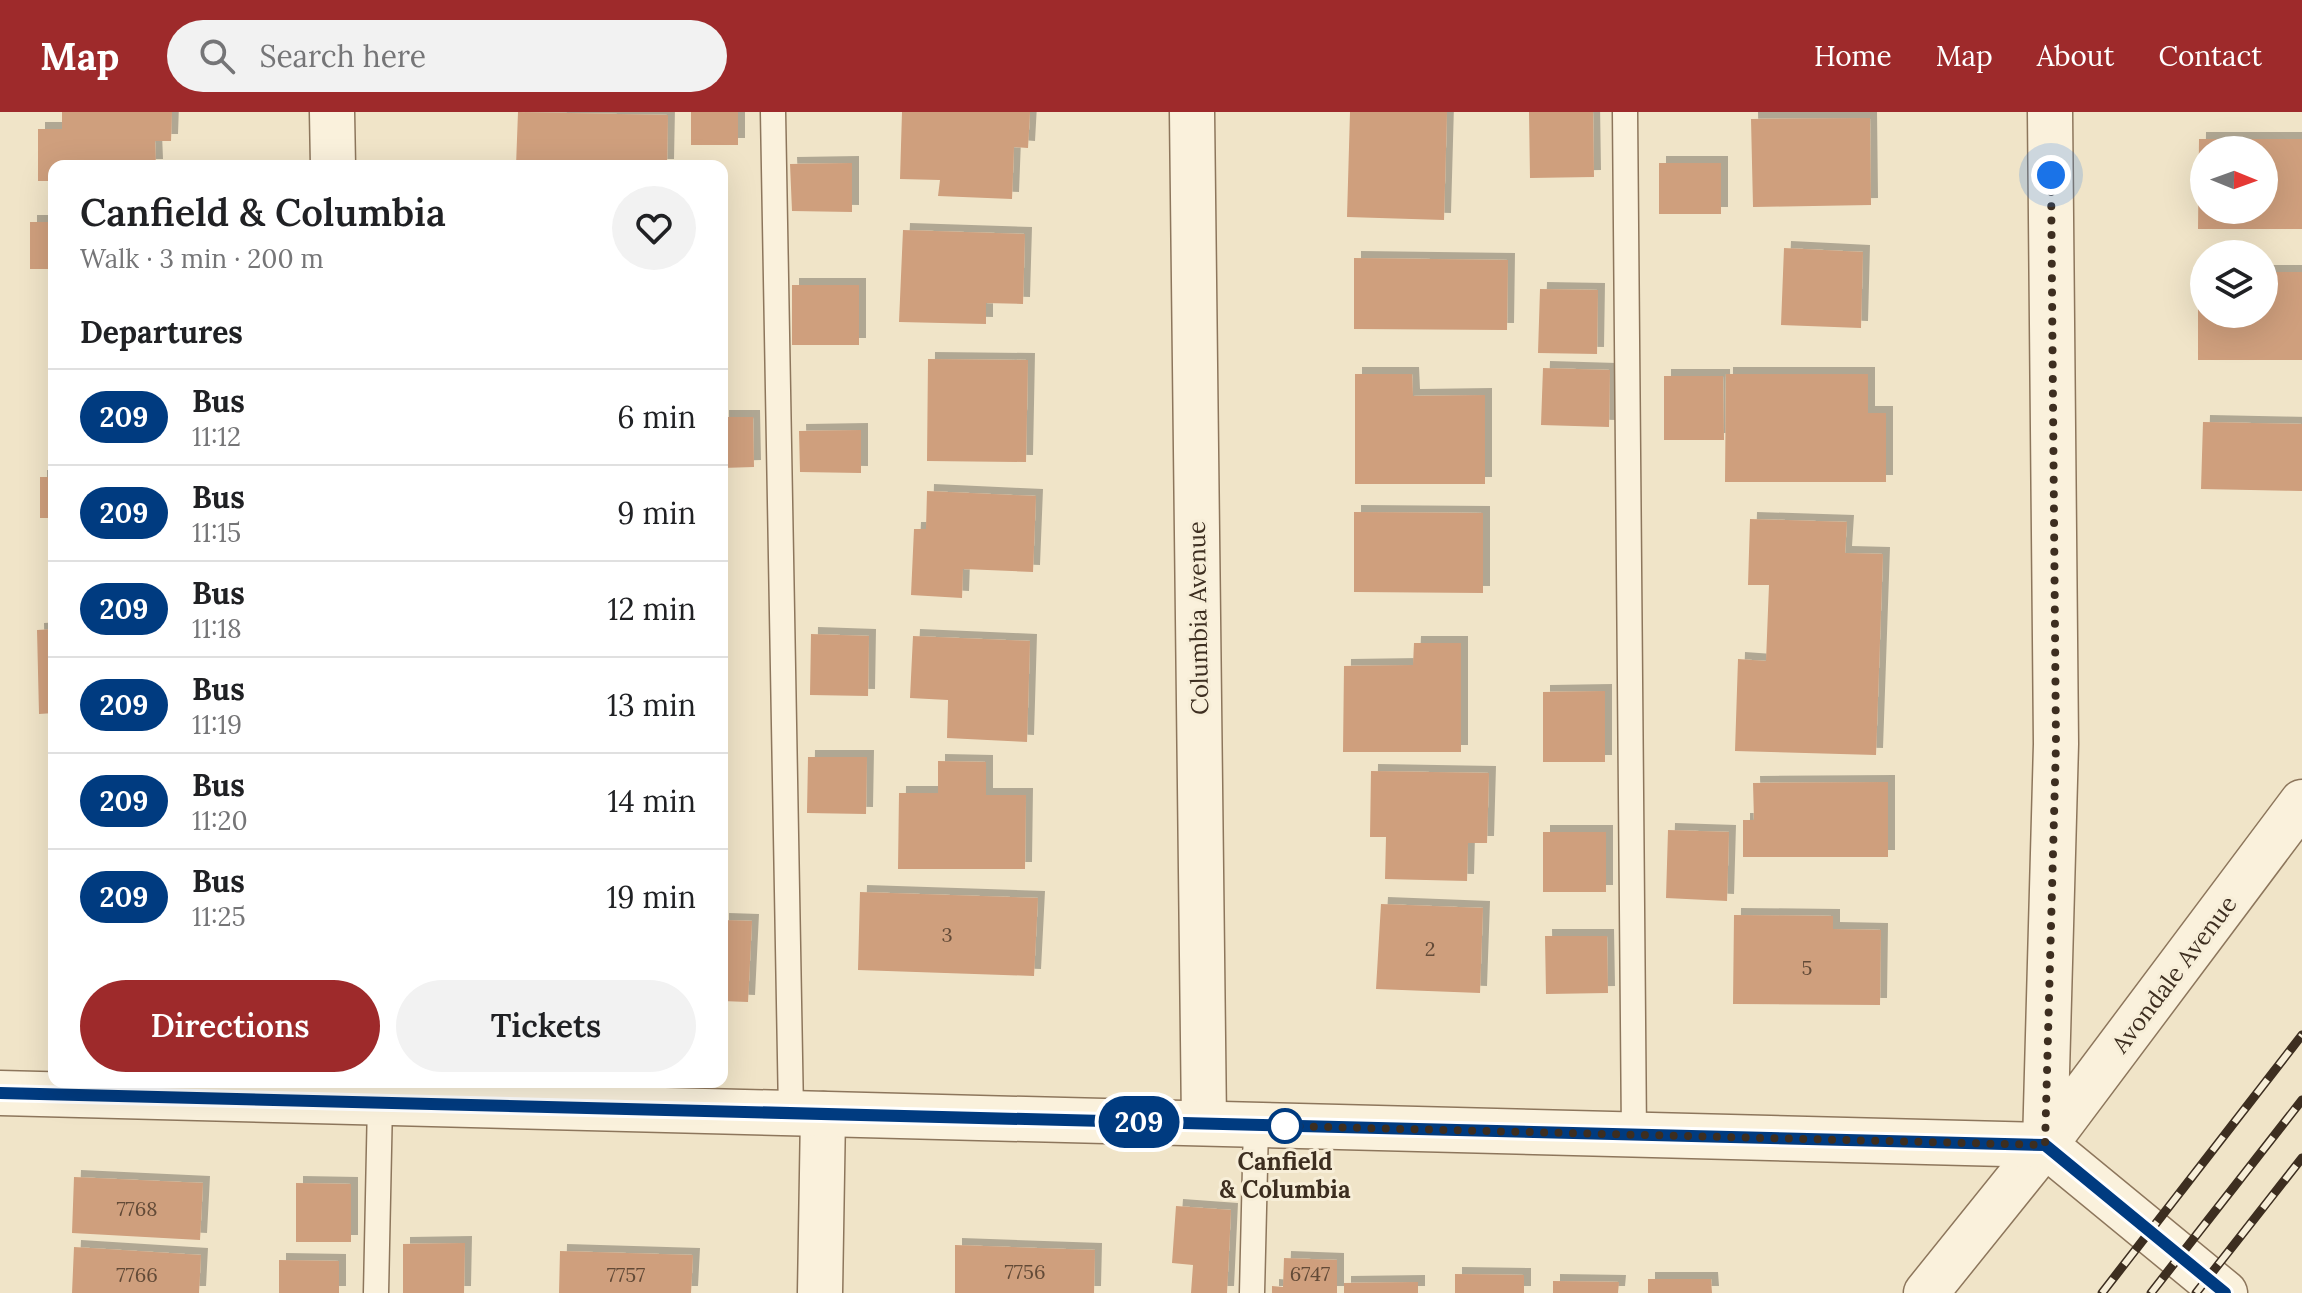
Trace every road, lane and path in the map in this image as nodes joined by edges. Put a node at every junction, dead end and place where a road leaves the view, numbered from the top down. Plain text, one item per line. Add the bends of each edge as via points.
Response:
1 (332, 112) edge
2 (773, 112) edge
3 (1192, 112) edge
4 (1625, 112) edge
5 (2050, 112) edge
6 (333, 160) edge
7 (2302, 802) edge
8 (0, 1093) edge
9 (358, 1095) edge
10 (807, 1114) junction
11 (1204, 1123) junction
12 (1256, 1125) junction
13 (1634, 1135) junction
14 (2045, 1145) junction
15 (376, 1293) edge
16 (820, 1293) edge
17 (1252, 1293) edge
18 (1926, 1293) edge
19 (2225, 1293) edge

1 - 6 street
2 - 10 lane
3 - 11 street, Columbia Avenue
4 - 13 lane
5 - 14 street via 2056,744
7 - 14 street, Avondale Avenue
8 - 9 street
9 - 10 street
9 - 15 lane
10 - 11 street
10 - 16 street
11 - 12 street
12 - 13 street
12 - 17 lane
13 - 14 street
14 - 18 street, Avondale Avenue
14 - 19 street

